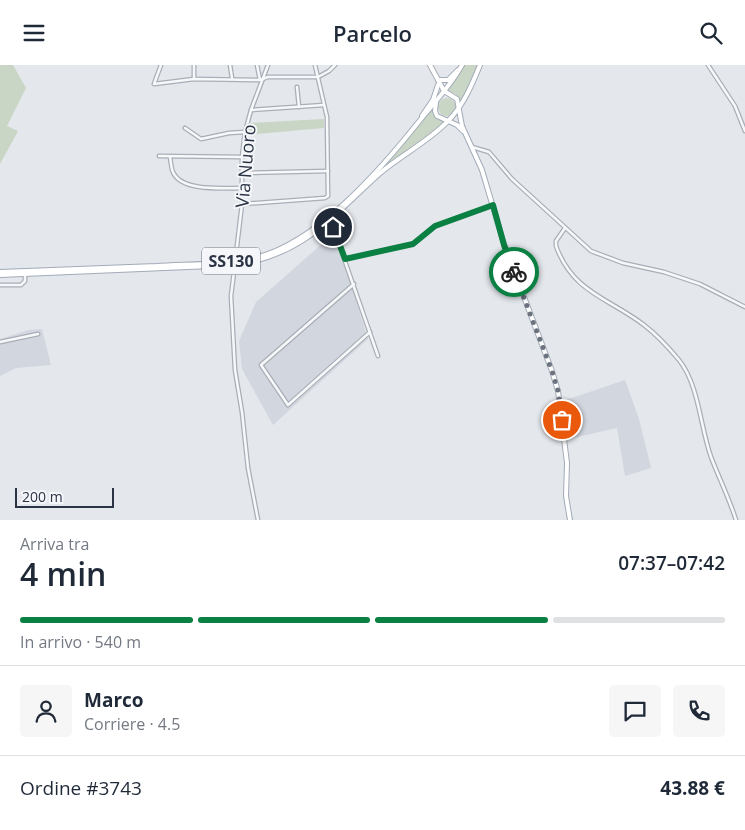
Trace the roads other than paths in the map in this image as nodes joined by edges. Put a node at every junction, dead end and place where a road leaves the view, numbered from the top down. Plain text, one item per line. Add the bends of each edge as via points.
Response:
1 (160, 65) edge
2 (194, 65) edge
3 (230, 65) edge
4 (257, 65) edge
5 (268, 65) edge
6 (316, 65) edge
7 (335, 65) edge
8 (430, 65) edge
9 (480, 65) edge
10 (708, 65) edge
11 (461, 67) edge
12 (318, 77) junction
13 (194, 79) junction
14 (232, 79) junction
15 (261, 80) junction
16 (438, 81) junction
17 (297, 87) dead end
18 (444, 91) junction
19 (436, 101) junction
20 (324, 105) junction
21 (299, 107) junction
22 (459, 108) junction
23 (251, 110) junction
24 (420, 120) junction
25 (448, 121) junction
26 (185, 128) dead end
27 (745, 131) edge
28 (245, 132) junction
29 (465, 132) junction
30 (472, 147) junction
31 (159, 156) dead end
32 (170, 157) junction
33 (242, 157) junction
34 (328, 171) junction
35 (242, 173) junction
36 (242, 189) junction
37 (242, 204) junction
38 (493, 205) junction
39 (333, 227) dead end
40 (565, 228) junction
41 (236, 254) dead end
42 (345, 259) junction
43 (234, 272) dead end
44 (0, 273) edge
45 (25, 274) junction
46 (354, 284) junction
47 (0, 285) edge
48 (745, 307) edge
49 (370, 333) junction
50 (38, 334) dead end
51 (0, 342) edge
52 (378, 356) dead end
53 (258, 520) edge
54 (570, 520) edge
55 (736, 520) edge

1 - 13 street via 154,84
2 - 13 street
3 - 14 street
4 - 15 street
5 - 15 street, Via Nuoro
6 - 12 street
7 - 12 street
8 - 16 main road
9 - 22 main road, SS130
10 - 27 street via 735,105
11 - 16 main road via 448,80
11 - 18 main road, SS130
12 - 15 street via 268,77
12 - 20 street
13 - 14 street
14 - 15 street
15 - 23 street, Via Nuoro
16 - 18 main road
16 - 19 main road
16 - 24 main road via 433,100
17 - 21 street
18 - 19 main road, SS130
18 - 22 main road via 456,98
19 - 24 main road, SS130
19 - 25 main road via 437,116
20 - 21 street
20 - 34 street
21 - 23 street
22 - 25 main road, SS130
22 - 29 main road
23 - 28 street, Via Nuoro
24 - 44 main road, SS130 via 329,217 279,249 236,261
25 - 29 main road
25 - 45 main road, SS130 via 380,173 325,225 272,257 235,265
26 - 28 street via 201,139
28 - 33 street, Via Nuoro
29 - 30 main road
30 - 38 main road
30 - 40 street via 490,152 512,179
31 - 32 street
32 - 33 street
32 - 36 street via 176,178 185,184
33 - 35 street, Via Nuoro
34 - 35 street
34 - 37 street via 326,198
35 - 36 street, Via Nuoro
36 - 37 street, Via Nuoro
37 - 41 street, Via Nuoro
38 - 42 street via 435,226 413,244
38 - 54 main road via 504,245 558,391
39 - 42 street
40 - 48 street via 592,251 700,284
40 - 55 street via 556,246 574,276 587,290 656,335 680,361 691,379 711,456
42 - 46 street
43 - 53 street via 235,370
44 - 45 main road, SS130
45 - 47 street via 21,285
46 - 49 street
46 - 49 street via 261,365 288,405
49 - 52 street
50 - 51 street

